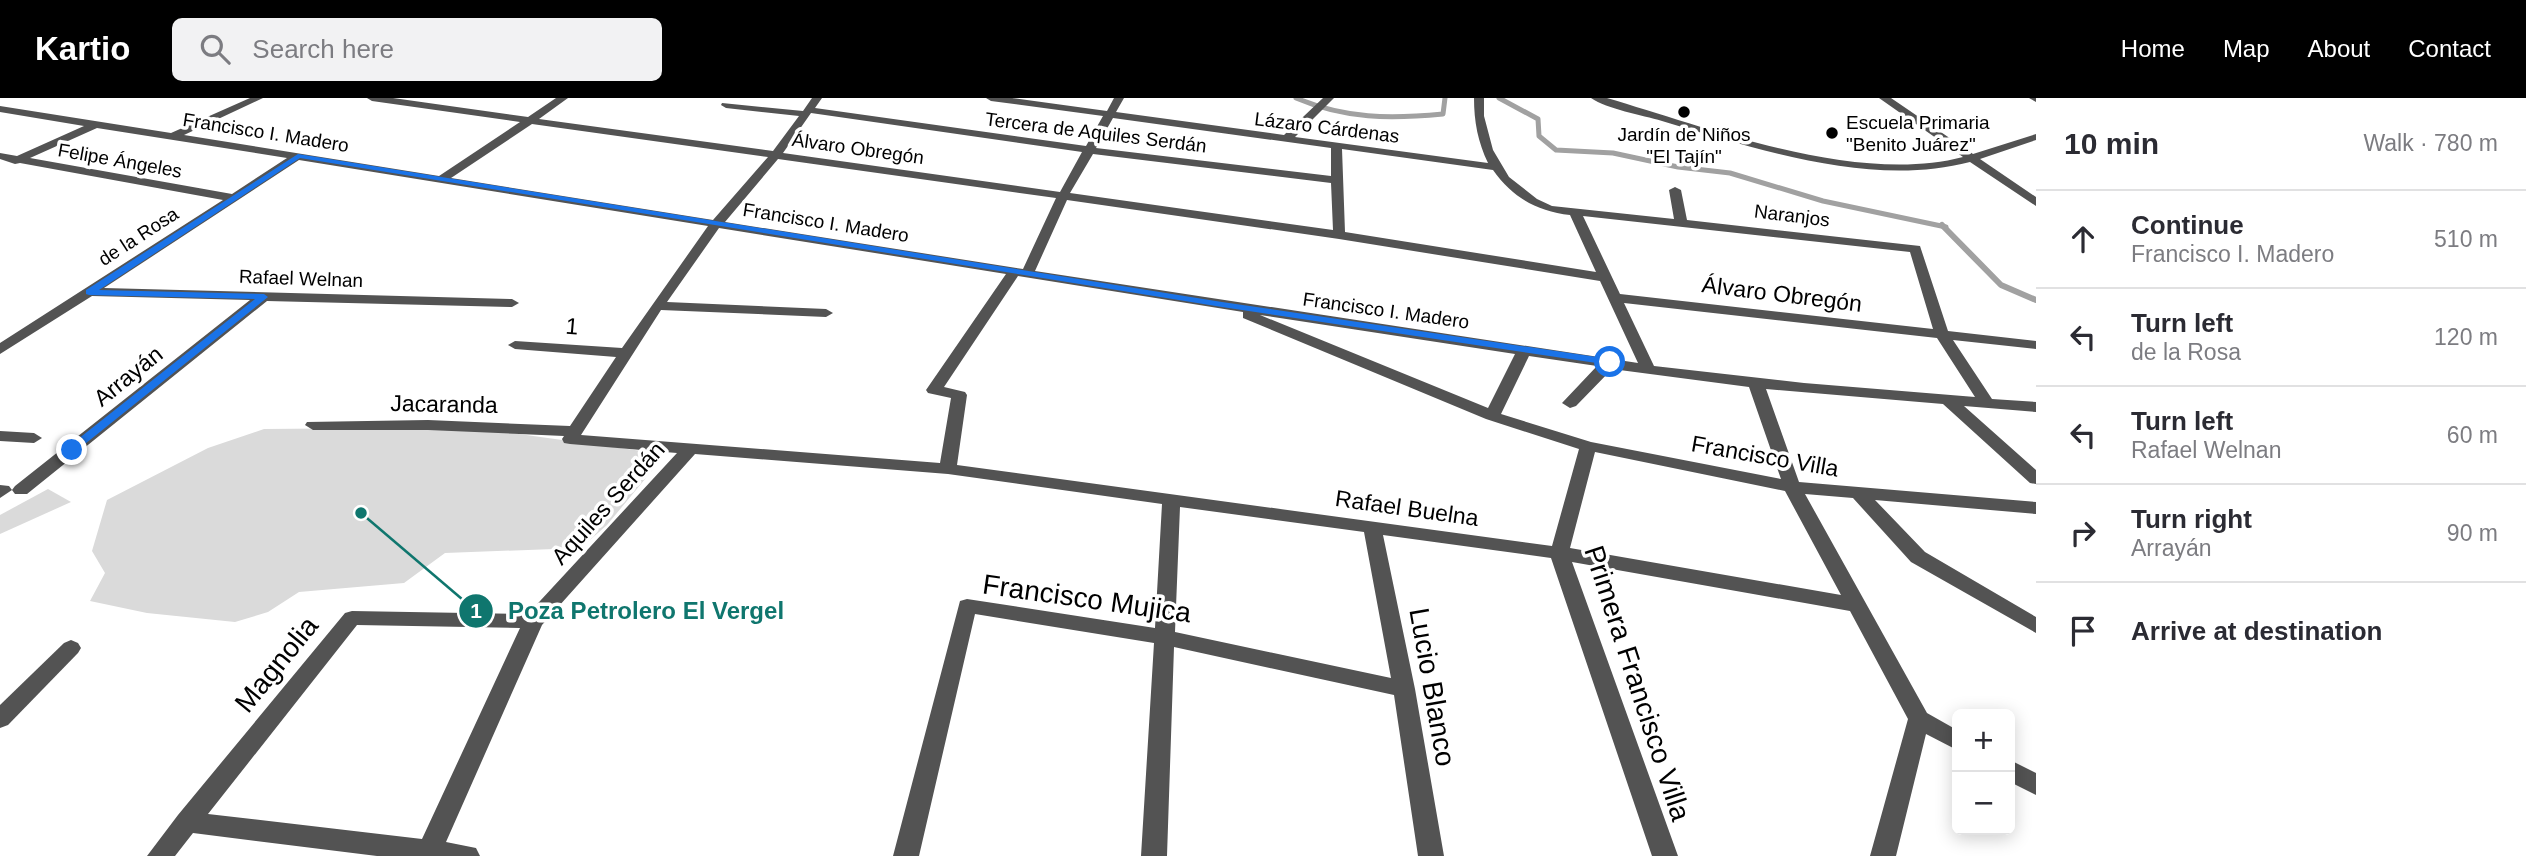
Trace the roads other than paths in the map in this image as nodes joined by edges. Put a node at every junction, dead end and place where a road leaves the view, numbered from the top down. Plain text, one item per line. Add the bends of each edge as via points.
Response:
1 (258, 98) edge
2 (372, 98) edge
3 (563, 98) edge
4 (817, 98) edge
5 (991, 98) edge
6 (1119, 98) edge
7 (1329, 98) edge
8 (1479, 98) edge
9 (1596, 98) edge
10 (1884, 98) edge
11 (726, 105) dead end
12 (0, 109) edge
13 (807, 112) junction
14 (1107, 115) junction
15 (532, 119) junction
16 (94, 125) junction
17 (172, 137) junction
18 (2036, 137) edge
19 (1285, 140) junction
20 (1336, 146) junction
21 (1088, 150) junction
22 (0, 156) edge
23 (298, 156) junction
24 (775, 156) junction
25 (1968, 156) junction
26 (17, 160) junction
27 (0, 167) edge
28 (1493, 167) junction
29 (442, 179) junction
30 (1339, 180) junction
31 (1675, 190) dead end
32 (1063, 195) junction
33 (234, 198) junction
34 (2036, 202) edge
35 (1575, 213) junction
36 (1681, 222) junction
37 (716, 224) junction
38 (1339, 235) junction
39 (1021, 273) junction
40 (1607, 278) junction
41 (89, 292) junction
42 (264, 297) junction
43 (1616, 298) junction
44 (512, 303) dead end
45 (1222, 305) junction
46 (657, 306) junction
47 (827, 313) dead end
48 (1941, 335) junction
49 (515, 345) dead end
50 (2036, 345) edge
51 (3, 347) edge
52 (1524, 350) junction
53 (625, 353) junction
54 (1610, 362) junction
55 (1647, 367) junction
56 (1756, 383) junction
57 (1949, 401) junction
58 (1570, 403) dead end
59 (1987, 403) junction
60 (2036, 407) edge
61 (1492, 416) junction
62 (313, 425) dead end
63 (574, 431) junction
64 (0, 436) edge
65 (34, 438) dead end
66 (1588, 446) junction
67 (691, 448) junction
68 (948, 470) junction
69 (2036, 479) edge
70 (1792, 487) junction
71 (8, 491) edge
72 (1860, 495) junction
73 (1171, 500) junction
74 (2036, 508) edge
75 (1373, 529) junction
76 (1559, 553) junction
77 (1857, 605) junction
78 (533, 621) junction
79 (2036, 626) edge
80 (1164, 636) junction
81 (71, 648) dead end
82 (1404, 690) junction
83 (0, 719) edge
84 (1919, 719) junction
85 (1952, 738) edge
86 (2013, 772) edge
87 (2036, 785) edge
88 (187, 822) junction
89 (430, 849) junction
90 (160, 856) edge
91 (467, 856) edge
92 (906, 856) edge
93 (1154, 856) edge
94 (1431, 856) edge
95 (1665, 856) edge
96 (1883, 856) edge

1 - 17 street
2 - 15 street, Álvaro Obregón
3 - 15 street
4 - 13 street
5 - 14 street, Lázaro Cárdenas
6 - 14 street
7 - 19 street
8 - 28 street via 1478,120
9 - 25 street via 1759,145 1839,161 1925,167
10 - 25 street
11 - 13 street, Tercera de Aquiles Serdán
12 - 16 street, Francisco I. Madero
13 - 21 street, Tercera de Aquiles Serdán
13 - 24 street
14 - 19 street, Lázaro Cárdenas
14 - 21 street
15 - 24 street, Álvaro Obregón
15 - 29 street
16 - 17 street, Francisco I. Madero
16 - 26 street
17 - 23 street, Francisco I. Madero
18 - 25 street
19 - 20 street, Lázaro Cárdenas
20 - 28 street, Lázaro Cárdenas
20 - 30 street
21 - 30 street, Tercera de Aquiles Serdán
21 - 32 street
22 - 26 street, Felipe Ángeles
23 - 29 street, Francisco I. Madero
23 - 33 street, de la Rosa
24 - 32 street, Álvaro Obregón
24 - 37 street
25 - 34 street
26 - 27 street
26 - 33 street, Felipe Ángeles
28 - 35 street, Naranjos via 1527,201
29 - 37 street, Francisco I. Madero
30 - 38 street
31 - 36 street
32 - 38 street, Álvaro Obregón
32 - 39 street
33 - 41 street, de la Rosa
35 - 36 street, Naranjos
35 - 40 street
36 - 48 street, Naranjos via 1915,249
37 - 39 street, Francisco I. Madero
37 - 46 street
38 - 40 street, Álvaro Obregón
39 - 45 street, Francisco I. Madero
39 - 68 street via 934,390 959,395
40 - 43 street
41 - 42 street, Rafael Welnan
41 - 51 street, de la Rosa
42 - 44 street, Rafael Welnan
42 - 71 street, Arrayán
43 - 48 street, Álvaro Obregón
43 - 55 street
45 - 52 street, Francisco I. Madero
45 - 61 street, Francisco Villa
46 - 47 street
46 - 53 street
48 - 50 street
48 - 59 street, Naranjos
49 - 53 street, 1
52 - 54 street, Francisco I. Madero
52 - 61 street
53 - 63 street
54 - 55 street, Francisco I. Madero
54 - 58 street
55 - 56 street, Francisco I. Madero
56 - 57 street, Francisco I. Madero
56 - 70 street
57 - 59 street, Francisco I. Madero
57 - 69 street
59 - 60 street, Francisco I. Madero
61 - 66 street, Francisco Villa
62 - 63 street, Jacaranda
63 - 67 street, Aquiles Serdán via 570,439
64 - 65 street
66 - 70 street, Francisco Villa
66 - 76 street, Primera Francisco Villa
67 - 68 street, Rafael Buelna
67 - 78 street, Aquiles Serdán
68 - 73 street, Rafael Buelna
70 - 72 street, Francisco Villa
70 - 77 street
72 - 74 street, Francisco Villa
72 - 79 street via 1918,556
73 - 75 street, Rafael Buelna
73 - 80 street
75 - 76 street, Rafael Buelna
75 - 82 street, Lucio Blanco
76 - 77 street, Rafael Buelna
76 - 95 street, Primera Francisco Villa
77 - 84 street
78 - 88 street, Magnolia via 352,618
78 - 89 street, Aquiles Serdán
80 - 82 street, Francisco Mujica
80 - 92 street, Francisco Mujica via 967,606
80 - 93 street
81 - 83 street
82 - 94 street, Lucio Blanco
84 - 85 street
84 - 96 street
86 - 87 street
88 - 89 street
88 - 90 street, Magnolia
89 - 91 street

